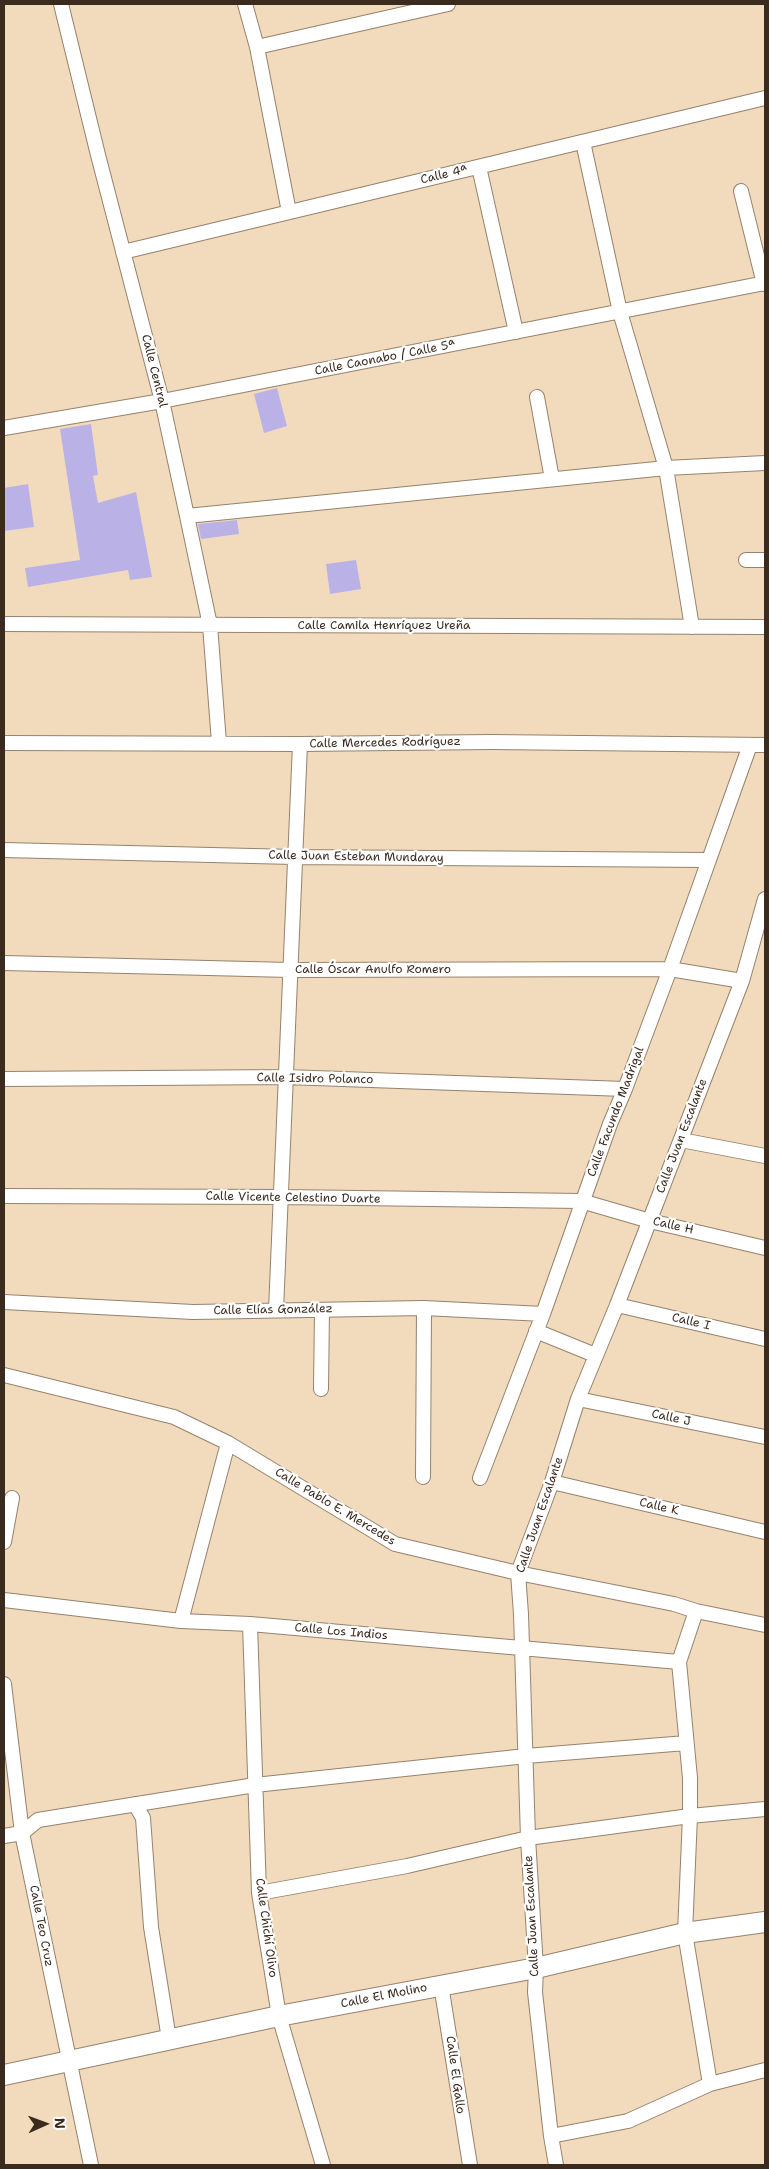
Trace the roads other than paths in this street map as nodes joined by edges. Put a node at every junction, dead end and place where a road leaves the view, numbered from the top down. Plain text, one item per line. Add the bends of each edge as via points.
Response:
1 (61, 4) edge
2 (245, 4) edge
3 (448, 4) edge
4 (257, 47) junction
5 (765, 98) edge
6 (583, 142) junction
7 (479, 167) junction
8 (741, 191) dead end
9 (289, 212) junction
10 (123, 252) junction
11 (765, 284) edge
12 (620, 312) junction
13 (516, 332) junction
14 (536, 397) dead end
15 (162, 401) junction
16 (4, 428) edge
17 (765, 463) edge
18 (666, 468) junction
19 (552, 479) junction
20 (187, 516) junction
21 (746, 560) dead end
22 (765, 560) edge
23 (4, 624) edge
24 (210, 626) junction
25 (692, 627) junction
26 (765, 627) edge
27 (4, 743) edge
28 (219, 743) junction
29 (300, 744) junction
30 (750, 745) junction
31 (765, 745) edge
32 (4, 850) edge
33 (294, 857) junction
34 (708, 860) junction
35 (765, 899) edge
36 (4, 963) edge
37 (670, 969) junction
38 (290, 970) junction
39 (742, 981) junction
40 (286, 1077) junction
41 (4, 1079) edge
42 (625, 1089) junction
43 (681, 1140) junction
44 (765, 1156) edge
45 (4, 1196) edge
46 (282, 1197) junction
47 (581, 1202) junction
48 (650, 1221) junction
49 (765, 1248) edge
50 (4, 1302) edge
51 (617, 1305) junction
52 (424, 1308) junction
53 (276, 1310) junction
54 (322, 1310) junction
55 (543, 1314) junction
56 (536, 1331) junction
57 (765, 1339) edge
58 (595, 1355) junction
59 (4, 1375) edge
60 (321, 1389) dead end
61 (578, 1399) junction
62 (765, 1437) edge
63 (228, 1443) junction
64 (424, 1477) dead end
65 (480, 1478) dead end
66 (552, 1482) junction
67 (12, 1498) dead end
68 (765, 1532) edge
69 (4, 1542) edge
70 (518, 1573) junction
71 (4, 1600) edge
72 (696, 1611) junction
73 (181, 1621) junction
74 (250, 1624) junction
75 (765, 1625) edge
76 (522, 1647) junction
77 (679, 1662) junction
78 (4, 1684) edge
79 (686, 1743) junction
80 (526, 1756) junction
81 (255, 1785) junction
82 (135, 1804) junction
83 (765, 1809) edge
84 (690, 1816) junction
85 (22, 1833) junction
86 (4, 1836) edge
87 (528, 1838) junction
88 (259, 1893) junction
89 (765, 1922) edge
90 (685, 1933) junction
91 (536, 1968) junction
92 (442, 1985) junction
93 (280, 2016) junction
94 (169, 2039) junction
95 (68, 2061) junction
96 (765, 2070) edge
97 (4, 2075) edge
98 (710, 2084) junction
99 (551, 2136) junction
100 (91, 2165) edge
101 (323, 2165) edge
102 (470, 2165) edge
103 (556, 2165) edge

1 - 10 street, Calle Central
2 - 4 street
3 - 4 street
4 - 9 street
5 - 6 street, Calle 4ª
6 - 7 street, Calle 4ª
6 - 12 street
7 - 9 street, Calle 4ª
7 - 13 street
8 - 11 street
9 - 10 street, Calle 4ª
10 - 15 street, Calle Central
11 - 12 street, Calle Caonabo / Calle 5ª
12 - 13 street, Calle Caonabo / Calle 5ª
12 - 18 street
13 - 15 street, Calle Caonabo / Calle 5ª
14 - 19 street
15 - 16 street, Calle Caonabo / Calle 5ª
15 - 20 street, Calle Central
17 - 18 street
18 - 19 street
18 - 25 street
19 - 20 street
20 - 24 street, Calle Central
21 - 22 street
23 - 24 street, Calle Camila Henríquez Ureña
24 - 25 street, Calle Camila Henríquez Ureña
24 - 28 street, Calle Central
25 - 26 street, Calle Camila Henríquez Ureña
27 - 28 street, Calle Mercedes Rodríguez
28 - 29 street, Calle Mercedes Rodríguez
29 - 30 street, Calle Mercedes Rodríguez
29 - 33 street
30 - 31 street, Calle Mercedes Rodríguez
30 - 34 street, Calle Facundo Madrigal
32 - 33 street, Calle Juan Esteban Mundaray
33 - 34 street, Calle Juan Esteban Mundaray
33 - 38 street
34 - 37 street, Calle Facundo Madrigal
35 - 39 street, Calle Juan Escalante
36 - 38 street, Calle Óscar Anulfo Romero
37 - 38 street, Calle Óscar Anulfo Romero
37 - 39 street, Calle Óscar Anulfo Romero
37 - 42 street, Calle Facundo Madrigal
38 - 40 street
39 - 43 street, Calle Juan Escalante
40 - 41 street, Calle Isidro Polanco
40 - 42 street, Calle Isidro Polanco
40 - 46 street
42 - 47 street, Calle Facundo Madrigal
43 - 44 street
43 - 48 street, Calle Juan Escalante
45 - 46 street, Calle Vicente Celestino Duarte
46 - 47 street, Calle Vicente Celestino Duarte
46 - 53 street
47 - 48 street, Calle H
47 - 55 street, Calle Facundo Madrigal
48 - 49 street, Calle H
48 - 51 street, Calle Juan Escalante
50 - 53 street, Calle Elías González via 193,1312
51 - 57 street, Calle I
51 - 58 street, Calle Juan Escalante
52 - 54 street, Calle Elías González
52 - 55 street, Calle Elías González
52 - 64 street
53 - 54 street, Calle Elías González
54 - 60 street
55 - 56 street, Calle Facundo Madrigal
56 - 58 street
56 - 65 street, Calle Facundo Madrigal
58 - 61 street, Calle Juan Escalante
59 - 63 street, Calle Pablo E. Mercedes via 174,1417
61 - 62 street, Calle J
61 - 66 street, Calle Juan Escalante
63 - 70 street, Calle Pablo E. Mercedes via 395,1544
63 - 73 street
66 - 68 street, Calle K
66 - 70 street, Calle Juan Escalante
67 - 69 street
70 - 72 street, Calle Pablo E. Mercedes
70 - 76 street, Calle Juan Escalante
71 - 73 street, Calle Los Indios
72 - 75 street, Calle Pablo E. Mercedes
72 - 77 street
73 - 74 street, Calle Los Indios
74 - 76 street, Calle Los Indios
74 - 81 street, Calle Chichí Olivo
76 - 77 street, Calle Los Indios
76 - 80 street, Calle Juan Escalante
77 - 79 street
78 - 85 street, Calle Teo Cruz
79 - 80 street
79 - 84 street
80 - 81 street
80 - 87 street, Calle Juan Escalante
81 - 82 street
81 - 88 street, Calle Chichí Olivo
82 - 85 street via 38,1820
82 - 94 street via 142,1818 151,1927
83 - 84 street
84 - 87 street
84 - 90 street
85 - 86 street
85 - 95 street, Calle Teo Cruz
87 - 88 street via 407,1866
87 - 91 street, Calle Juan Escalante
88 - 93 street, Calle Chichí Olivo
89 - 90 street, Calle El Molino
90 - 91 street, Calle El Molino
90 - 98 street
91 - 92 street, Calle El Molino
91 - 99 street, Calle Juan Escalante via 535,1992
92 - 93 street, Calle El Molino
92 - 102 street, Calle El Gallo
93 - 94 street, Calle El Molino
93 - 101 street, Calle Chichí Olivo
94 - 95 street, Calle El Molino
95 - 97 street, Calle El Molino
95 - 100 street, Calle Teo Cruz
96 - 98 street
98 - 99 street via 628,2120
99 - 103 street, Calle Juan Escalante

